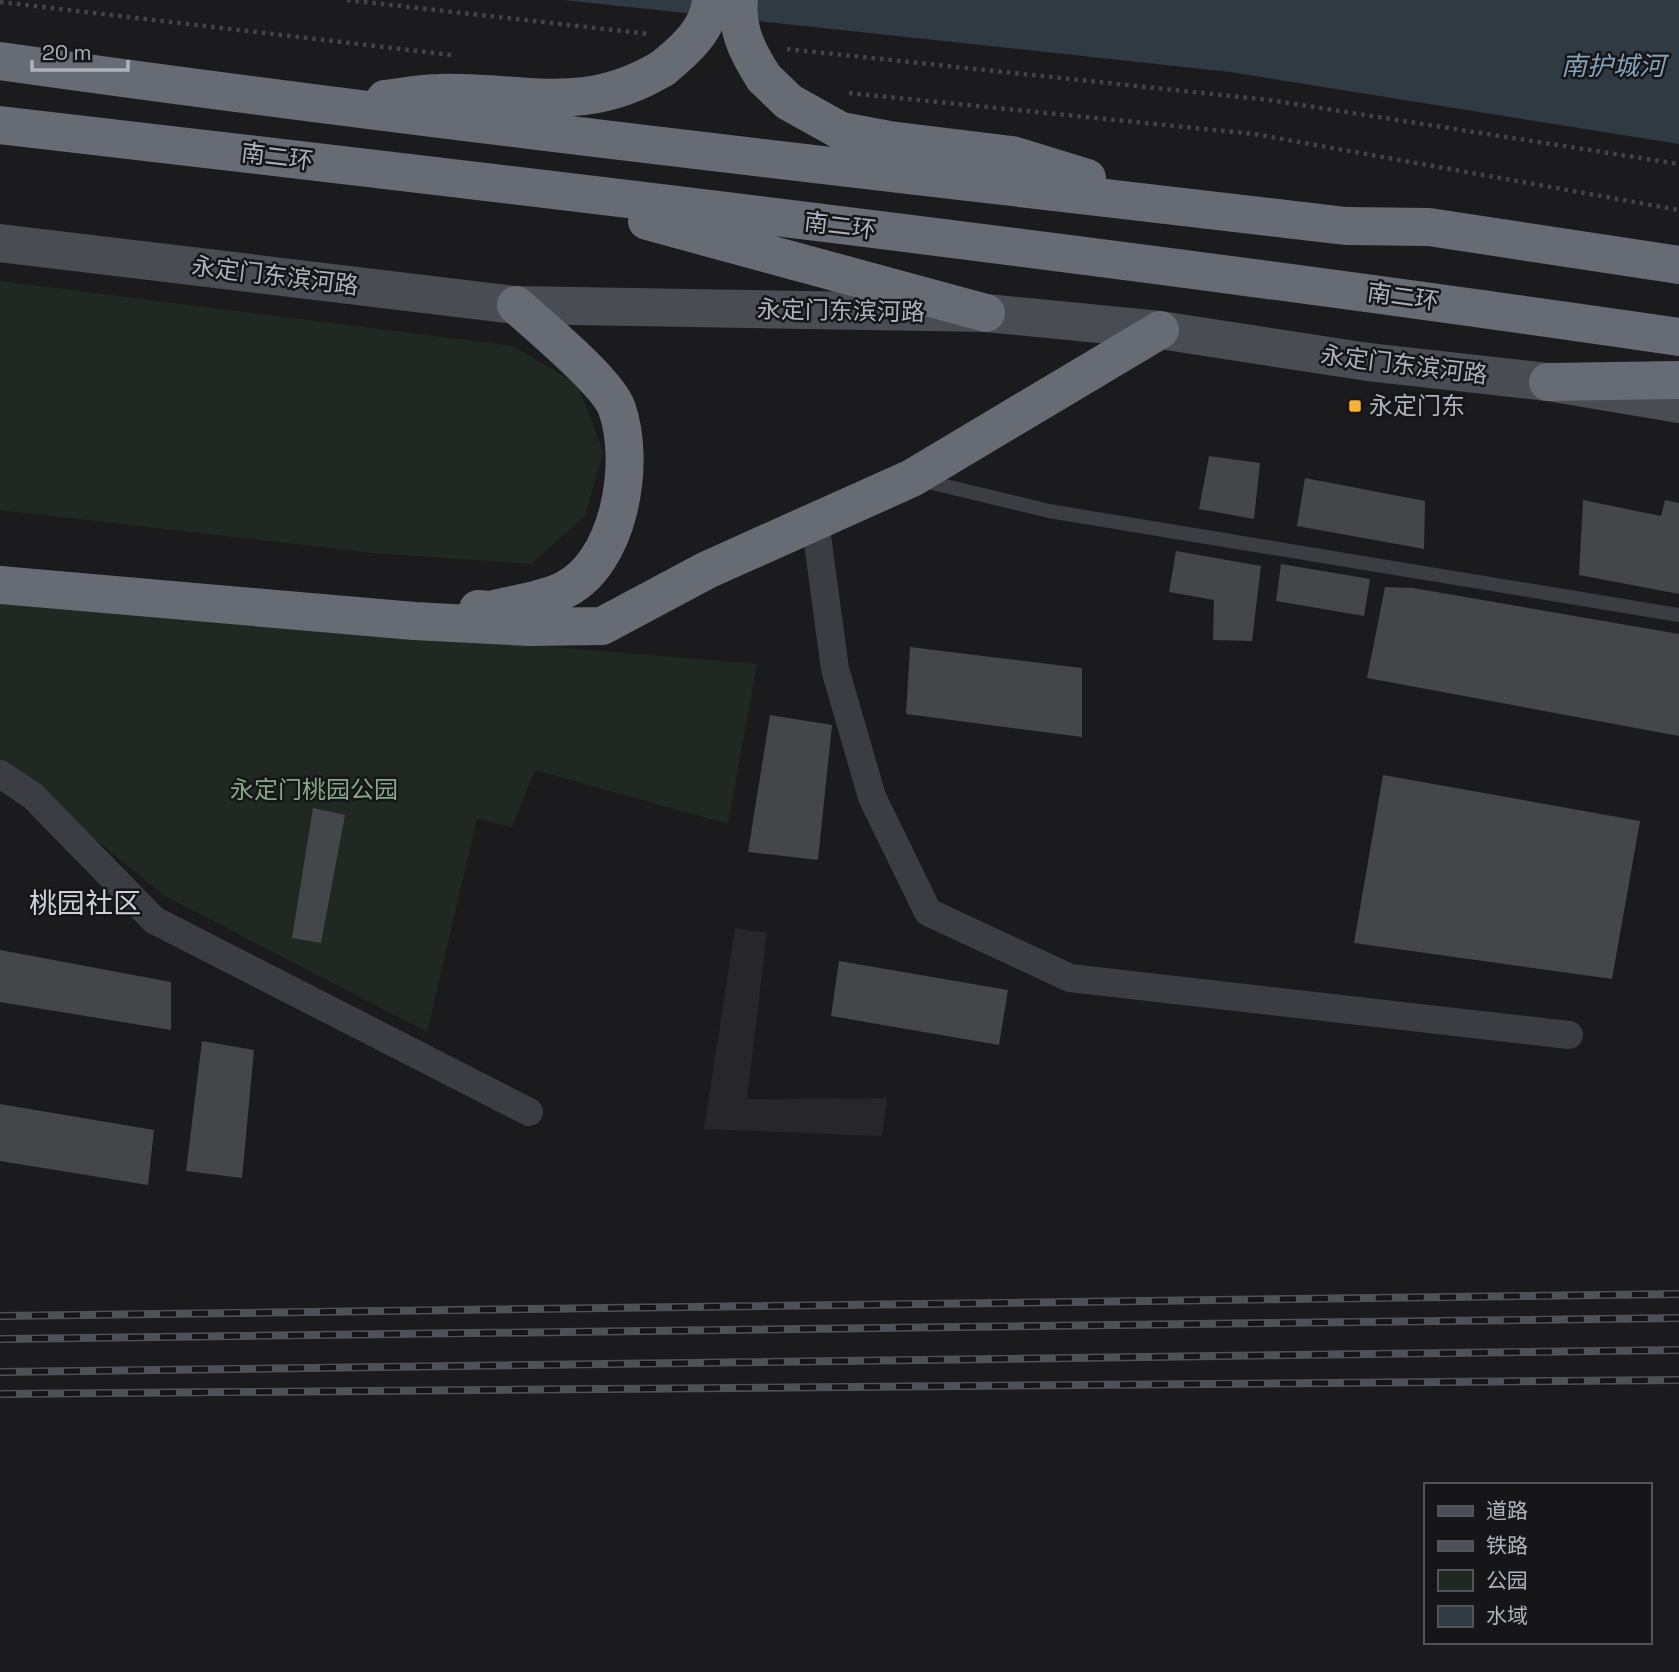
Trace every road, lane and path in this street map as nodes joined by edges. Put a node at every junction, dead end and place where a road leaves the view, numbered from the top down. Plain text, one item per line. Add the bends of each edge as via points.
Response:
1 (347, 0) edge
2 (712, 0) edge
3 (739, 0) edge
4 (0, 2) edge
5 (657, 51) junction
6 (466, 57) dead end
7 (0, 61) edge
8 (769, 63) junction
9 (842, 92) dead end
10 (324, 107) junction
11 (0, 125) edge
12 (1679, 164) edge
13 (509, 184) junction
14 (1172, 205) junction
15 (1679, 210) edge
16 (0, 243) edge
17 (1679, 265) edge
18 (516, 305) junction
19 (986, 313) junction
20 (1160, 330) junction
21 (1679, 337) edge
22 (1679, 380) edge
23 (1548, 382) junction
24 (1679, 404) edge
25 (912, 478) junction
26 (815, 522) junction
27 (0, 562) edge
28 (0, 585) edge
29 (1679, 615) edge
30 (0, 774) edge
31 (1569, 1035) dead end
32 (528, 1112) dead end

1 - 5 path
2 - 5 highway, bridge via 710,16 686,48
3 - 8 highway, bridge via 737,19 748,54
4 - 6 path
5 - 10 highway via 635,85 591,96 540,99 438,93
7 - 10 highway
8 - 12 path via 1269,100
8 - 14 highway via 789,102 841,131 1012,155
9 - 15 path via 1254,134
10 - 14 highway
11 - 13 highway, 南二环
13 - 19 highway
13 - 21 highway, 南二环 via 1417,299
14 - 17 highway via 1346,226 1429,227
16 - 18 street, 永定门东滨河路
18 - 19 street, 永定门东滨河路
18 - 27 highway via 577,360 617,407 625,459 618,515 608,542 586,574 563,591 489,610
19 - 20 street, 永定门东滨河路
20 - 23 street, 永定门东滨河路 via 1368,362
20 - 25 highway
22 - 23 highway
23 - 24 street, 永定门东滨河路
25 - 26 highway
25 - 29 lane via 1049,511
26 - 28 highway via 707,570 601,625 529,627 414,621
26 - 31 street via 835,669 872,797 929,912 1070,978
30 - 32 street via 33,796 153,920

